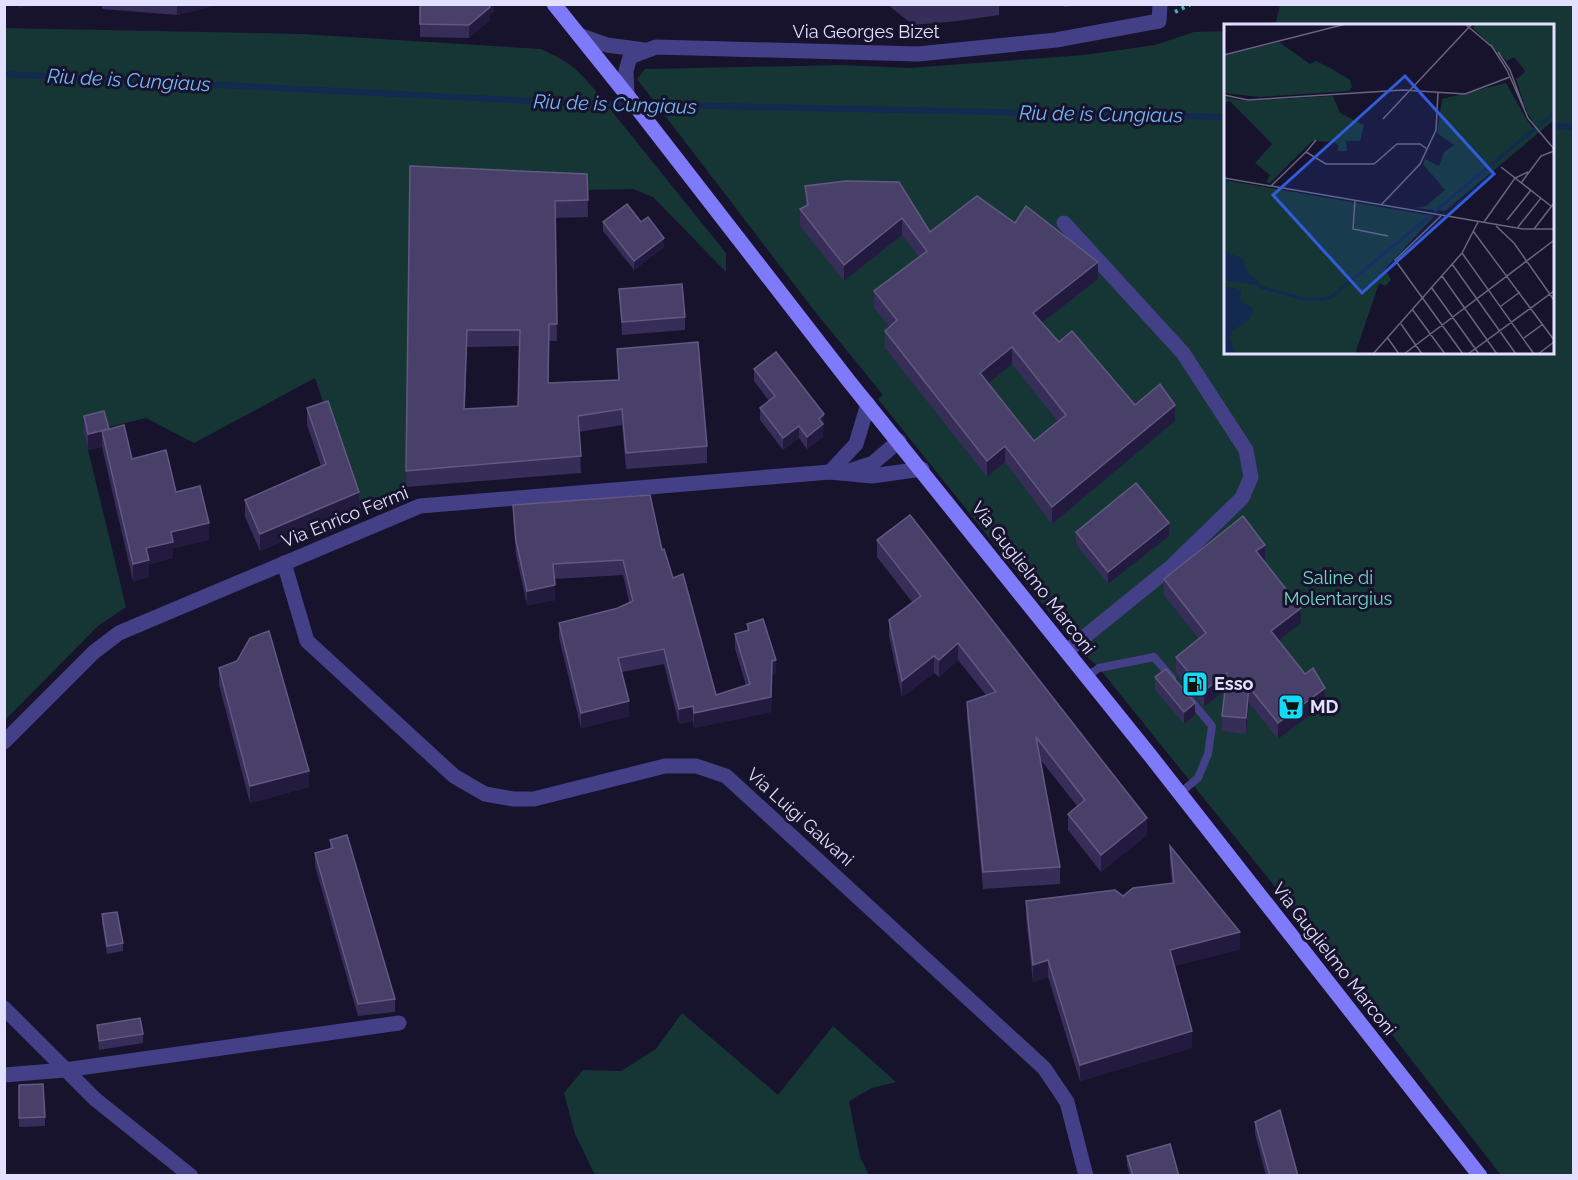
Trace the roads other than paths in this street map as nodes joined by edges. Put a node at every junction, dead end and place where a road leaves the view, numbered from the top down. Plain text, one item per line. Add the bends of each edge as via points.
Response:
1 (554, 4) edge
2 (1160, 4) edge
3 (579, 35) junction
4 (644, 50) junction
5 (627, 95) junction
6 (1064, 223) dead end
7 (868, 404) junction
8 (898, 441) junction
9 (922, 469) junction
10 (837, 473) junction
11 (284, 563) junction
12 (1067, 651) junction
13 (1086, 677) junction
14 (1176, 683) edge
15 (1183, 692) edge
16 (4, 742) edge
17 (1180, 793) junction
18 (4, 1008) edge
19 (399, 1023) dead end
20 (65, 1070) junction
21 (4, 1075) edge
22 (191, 1176) edge
23 (1086, 1176) edge
24 (1480, 1176) edge

1 - 3 main road, Via Guglielmo Marconi
2 - 4 street, Via Georges Bizet via 1159,21 1056,40 918,54 656,47
3 - 4 street, Via Georges Bizet via 607,45
3 - 5 main road, Via Guglielmo Marconi
4 - 5 street via 630,57
5 - 7 main road, Via Guglielmo Marconi
6 - 12 street via 1183,353 1246,450 1251,477 1242,498 1172,566
7 - 8 main road, Via Guglielmo Marconi
7 - 10 street via 856,444
8 - 9 main road, Via Guglielmo Marconi
8 - 10 street via 873,463
9 - 10 street, Via Enrico Fermi via 872,476
9 - 12 main road, Via Guglielmo Marconi
10 - 11 street, Via Enrico Fermi via 420,506
11 - 16 street, Via Enrico Fermi via 119,633 94,652
11 - 23 street, Via Luigi Galvani via 307,641 454,776 485,794 534,799 665,766 696,766 726,776 1044,1068 1067,1102
12 - 13 main road, Via Guglielmo Marconi
13 - 14 lane via 1099,668 1154,657
13 - 17 main road, Via Guglielmo Marconi
15 - 17 lane via 1212,726 1208,754 1198,778
17 - 24 main road, Via Guglielmo Marconi
18 - 20 street
19 - 20 street
20 - 21 street
20 - 22 street

